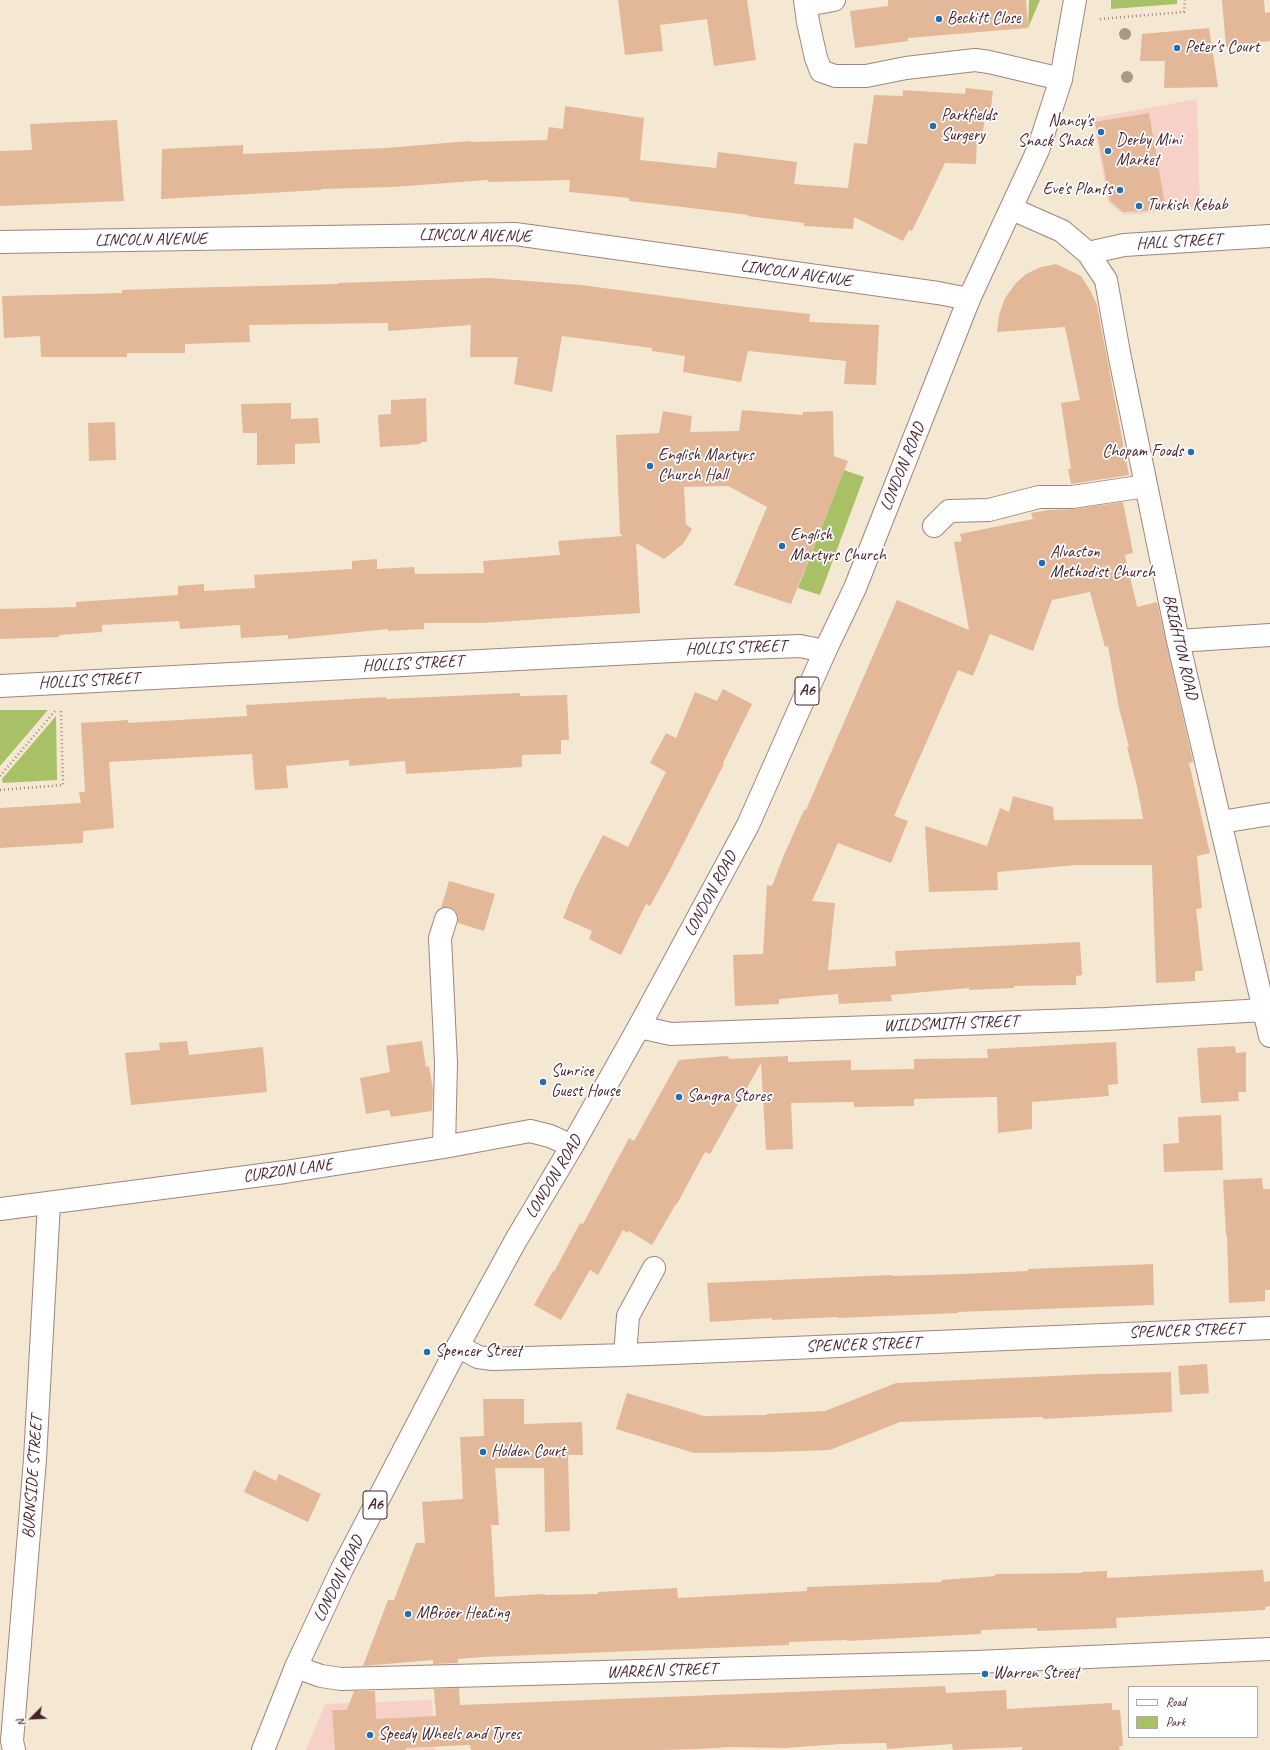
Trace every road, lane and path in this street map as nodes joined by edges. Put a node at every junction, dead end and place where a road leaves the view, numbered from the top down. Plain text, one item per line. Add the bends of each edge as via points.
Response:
1 (834, 0) edge
2 (1075, 0) edge
3 (1186, 0) edge
4 (805, 3) edge
5 (1072, 22) junction
6 (1061, 79) junction
7 (1012, 209) junction
8 (1270, 236) edge
9 (0, 242) edge
10 (1088, 253) junction
11 (969, 299) junction
12 (1146, 486) junction
13 (934, 526) dead end
14 (1270, 635) edge
15 (1178, 641) junction
16 (825, 651) junction
17 (0, 686) edge
18 (0, 776) edge
19 (0, 790) edge
20 (1270, 814) edge
21 (1221, 822) junction
22 (446, 919) dead end
23 (1264, 1010) junction
24 (639, 1027) junction
25 (1270, 1036) edge
26 (572, 1146) junction
27 (444, 1147) junction
28 (49, 1203) junction
29 (0, 1209) edge
30 (654, 1268) dead end
31 (1270, 1328) edge
32 (458, 1346) junction
33 (625, 1355) junction
34 (1270, 1649) edge
35 (296, 1667) junction
36 (14, 1750) edge
37 (263, 1750) edge

1 - 4 street
2 - 5 street, LONDON ROAD / A6
3 - 5 path via 1184,12
4 - 6 street via 821,71 834,76 866,76 906,68 975,60
5 - 6 street, LONDON ROAD / A6
6 - 7 street, LONDON ROAD / A6 via 1038,150
7 - 10 street, BRIGHTON ROAD via 1062,231
7 - 11 street, LONDON ROAD / A6
8 - 10 street, HALL STREET via 1124,245
9 - 11 street, LINCOLN AVENUE via 515,234
10 - 12 street, BRIGHTON ROAD via 1106,280 1118,353
11 - 16 street, LONDON ROAD / A6 via 855,588
12 - 13 street via 1072,498 1039,497 989,510 950,511
12 - 15 street, BRIGHTON ROAD
14 - 15 street
15 - 21 street, BRIGHTON ROAD
16 - 17 street, HOLLIS STREET via 800,646 692,650
16 - 24 street, LONDON ROAD / A6 via 748,825
18 - 19 path via 61,704 63,785
20 - 21 street
21 - 23 street, BRIGHTON ROAD
22 - 27 street via 440,938 446,1063
23 - 24 street, WILDSMITH STREET via 1106,1019 671,1034
23 - 25 street, BRIGHTON ROAD
24 - 26 street, LONDON ROAD / A6
26 - 27 street, CURZON LANE via 550,1136 530,1131
26 - 32 street, LONDON ROAD / A6 via 516,1240
27 - 28 street, CURZON LANE via 285,1172
28 - 29 street, CURZON LANE
28 - 36 street, BURNSIDE STREET via 35,1460 12,1741
30 - 33 street via 628,1316
31 - 33 street, SPENCER STREET
32 - 33 street, SPENCER STREET via 478,1357 493,1359
32 - 35 street, LONDON ROAD / A6 via 342,1569
34 - 35 street, WARREN STREET via 976,1662 341,1679 321,1676
35 - 37 street, LONDON ROAD / A6

